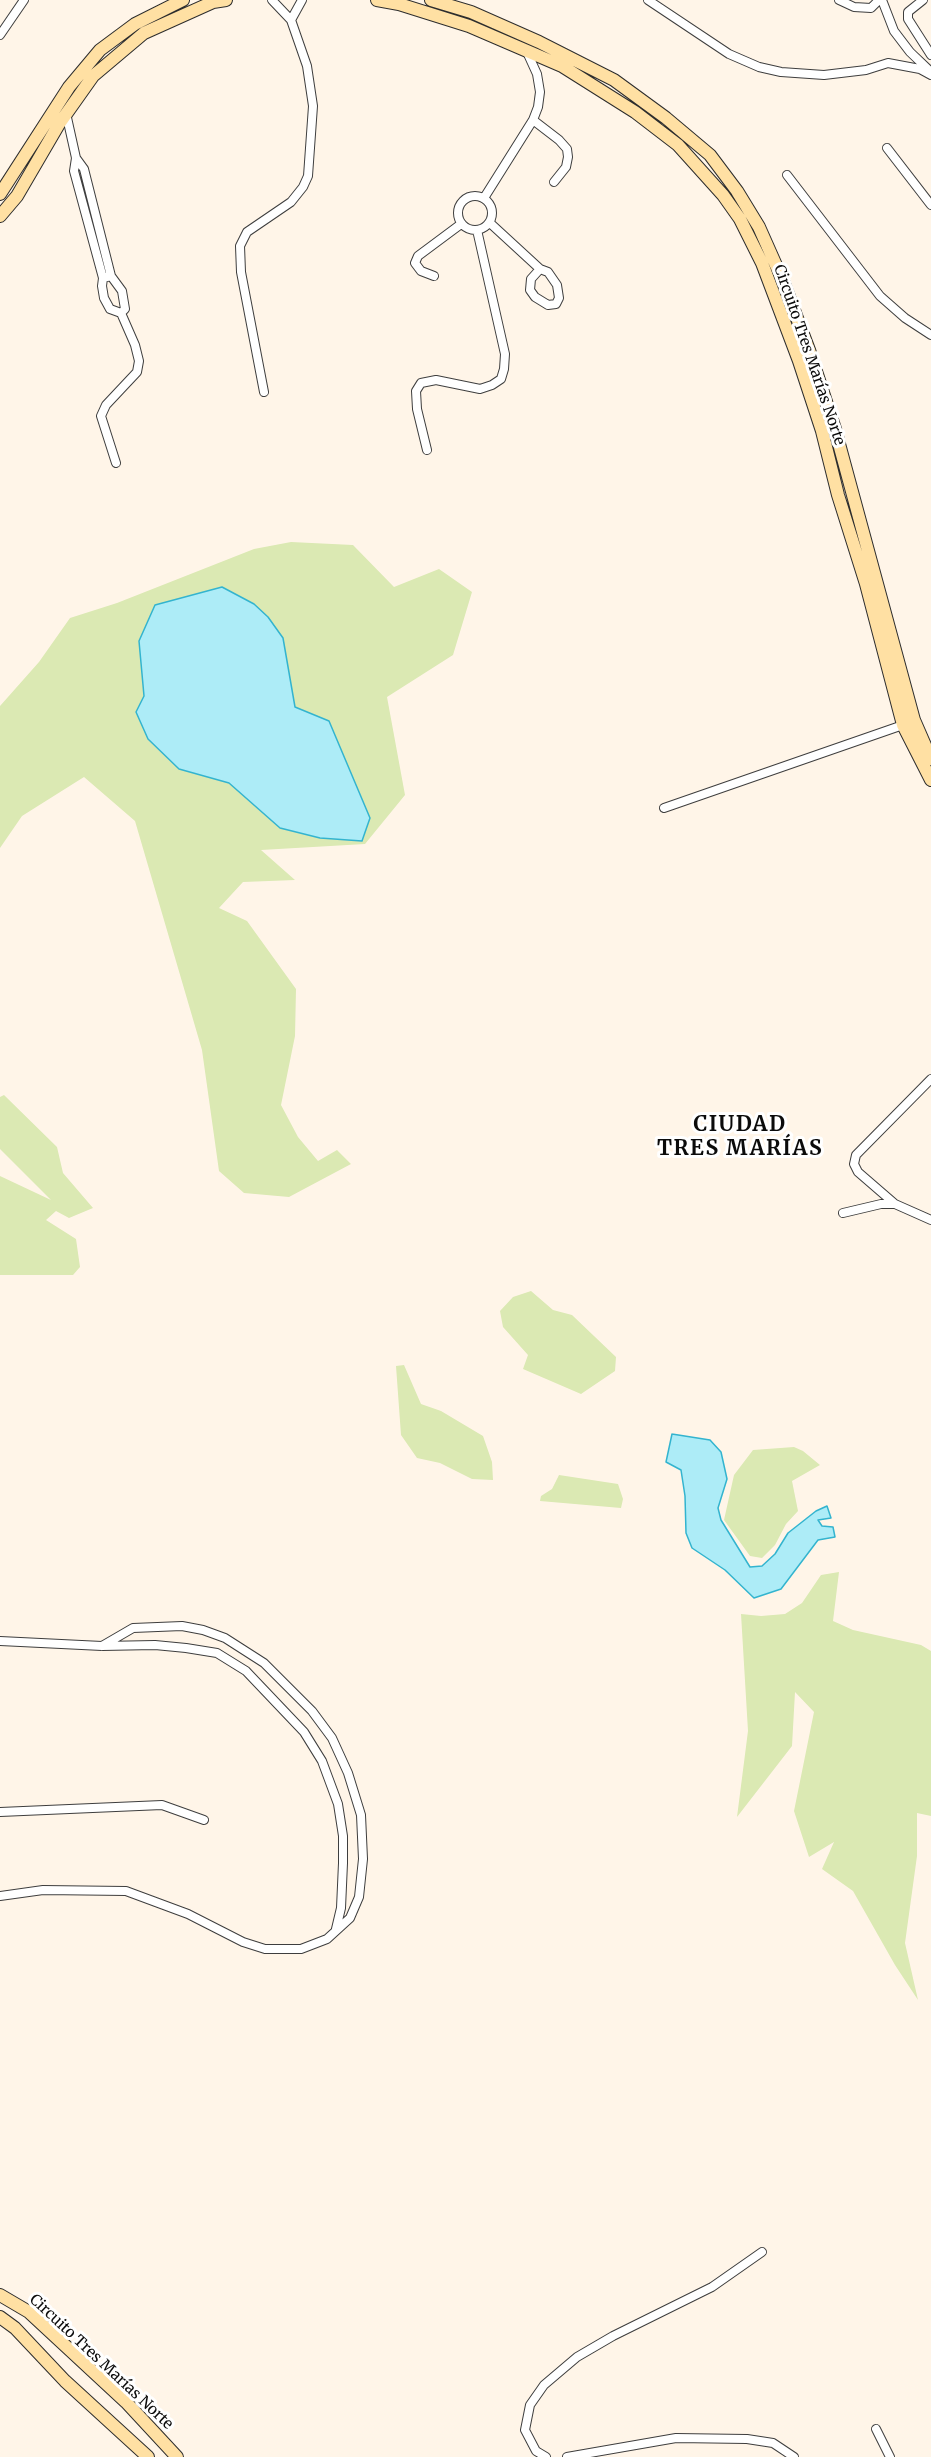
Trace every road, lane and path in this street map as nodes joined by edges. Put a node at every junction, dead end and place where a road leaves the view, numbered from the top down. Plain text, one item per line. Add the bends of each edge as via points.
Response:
1 (24, 0) edge
2 (183, 0) edge
3 (226, 0) edge
4 (272, 0) edge
5 (302, 0) edge
6 (376, 0) edge
7 (432, 0) edge
8 (653, 0) edge
9 (839, 0) edge
10 (880, 0) edge
11 (923, 0) edge
12 (399, 2) edge
13 (291, 20) junction
14 (0, 35) edge
15 (524, 49) junction
16 (931, 55) edge
17 (931, 74) edge
18 (66, 113) junction
19 (533, 120) junction
20 (54, 132) junction
21 (72, 141) junction
22 (887, 148) dead end
23 (787, 175) dead end
24 (554, 182) dead end
25 (2, 191) edge
26 (17, 196) junction
27 (484, 198) junction
28 (931, 205) edge
29 (0, 216) edge
30 (490, 222) junction
31 (461, 224) junction
32 (477, 230) junction
33 (540, 269) dead end
34 (435, 276) dead end
35 (107, 277) junction
36 (122, 313) junction
37 (931, 335) edge
38 (264, 392) dead end
39 (835, 429) junction
40 (822, 431) junction
41 (427, 450) dead end
42 (116, 463) dead end
43 (903, 725) junction
44 (931, 759) edge
45 (931, 780) edge
46 (664, 808) dead end
47 (931, 1079) edge
48 (895, 1204) junction
49 (843, 1213) dead end
50 (931, 1220) edge
51 (0, 1641) edge
52 (102, 1646) junction
53 (0, 1812) edge
54 (204, 1820) dead end
55 (0, 1896) edge
56 (336, 1930) junction
57 (762, 2252) dead end
58 (0, 2295) edge
59 (0, 2317) edge
60 (876, 2429) dead end
61 (148, 2457) edge
62 (177, 2457) edge
63 (546, 2457) edge
64 (567, 2457) edge
65 (794, 2457) edge
66 (890, 2457) edge

1 - 14 street
2 - 25 street via 135,24 100,51 69,87
3 - 18 street via 144,33 93,76
4 - 13 street
5 - 13 street
6 - 12 street, Circuito Tres Marías Norte
7 - 39 street, Circuito Tres Marías Norte via 471,12 614,80 710,155 759,227 783,281
8 - 17 street via 729,54 759,67 824,75 888,63
9 - 10 street via 854,7 871,8
10 - 17 street via 894,32
11 - 16 street via 908,12 908,19
12 - 15 street, Circuito Tres Marías Norte
13 - 38 street via 308,66 313,106 308,176 291,202 247,232 240,246 241,272
15 - 19 street via 531,55 540,92
15 - 40 street, Circuito Tres Marías Norte via 562,66 636,112 678,145 723,195 762,263
18 - 20 street
18 - 21 street
19 - 24 street via 567,149 566,167
19 - 27 street
20 - 21 street
20 - 26 street
21 - 35 street via 76,158 84,169
22 - 28 street
23 - 37 street via 880,296
25 - 26 street
26 - 29 street
27 - 30 street via 491,206
27 - 31 street via 472,196 461,202
30 - 32 street
30 - 33 street
31 - 32 street
31 - 34 street via 418,256 416,263 421,271
32 - 41 street via 505,354 504,369 501,379 480,389 436,380 421,383 416,391 417,409
35 - 36 street via 122,291
35 - 36 street via 102,286 104,298 110,309
36 - 42 street via 139,361 137,372 106,405 101,416
39 - 40 street
39 - 44 street, Circuito Tres Marías Norte via 914,720
40 - 43 street, Circuito Tres Marías Norte
43 - 45 street, Circuito Tres Marías Norte
43 - 46 street
47 - 48 street via 856,1155 854,1164 858,1172
48 - 49 street
48 - 50 street
51 - 52 street
52 - 56 street via 155,1645 217,1653 246,1671 304,1732 322,1761 338,1804 343,1863 342,1908
52 - 56 street via 133,1628 182,1626 203,1630 225,1638 264,1663 312,1711 332,1738 361,1815 363,1859 359,1897 350,1918
53 - 54 street via 162,1805
55 - 56 street via 43,1890 126,1891 265,1949 301,1949 327,1939
57 - 63 street via 712,2287 577,2357 544,2385 530,2405 525,2430 536,2451
58 - 62 street, Circuito Tres Marías Norte via 29,2312
59 - 61 street
60 - 66 street
64 - 65 street via 676,2438 773,2443

